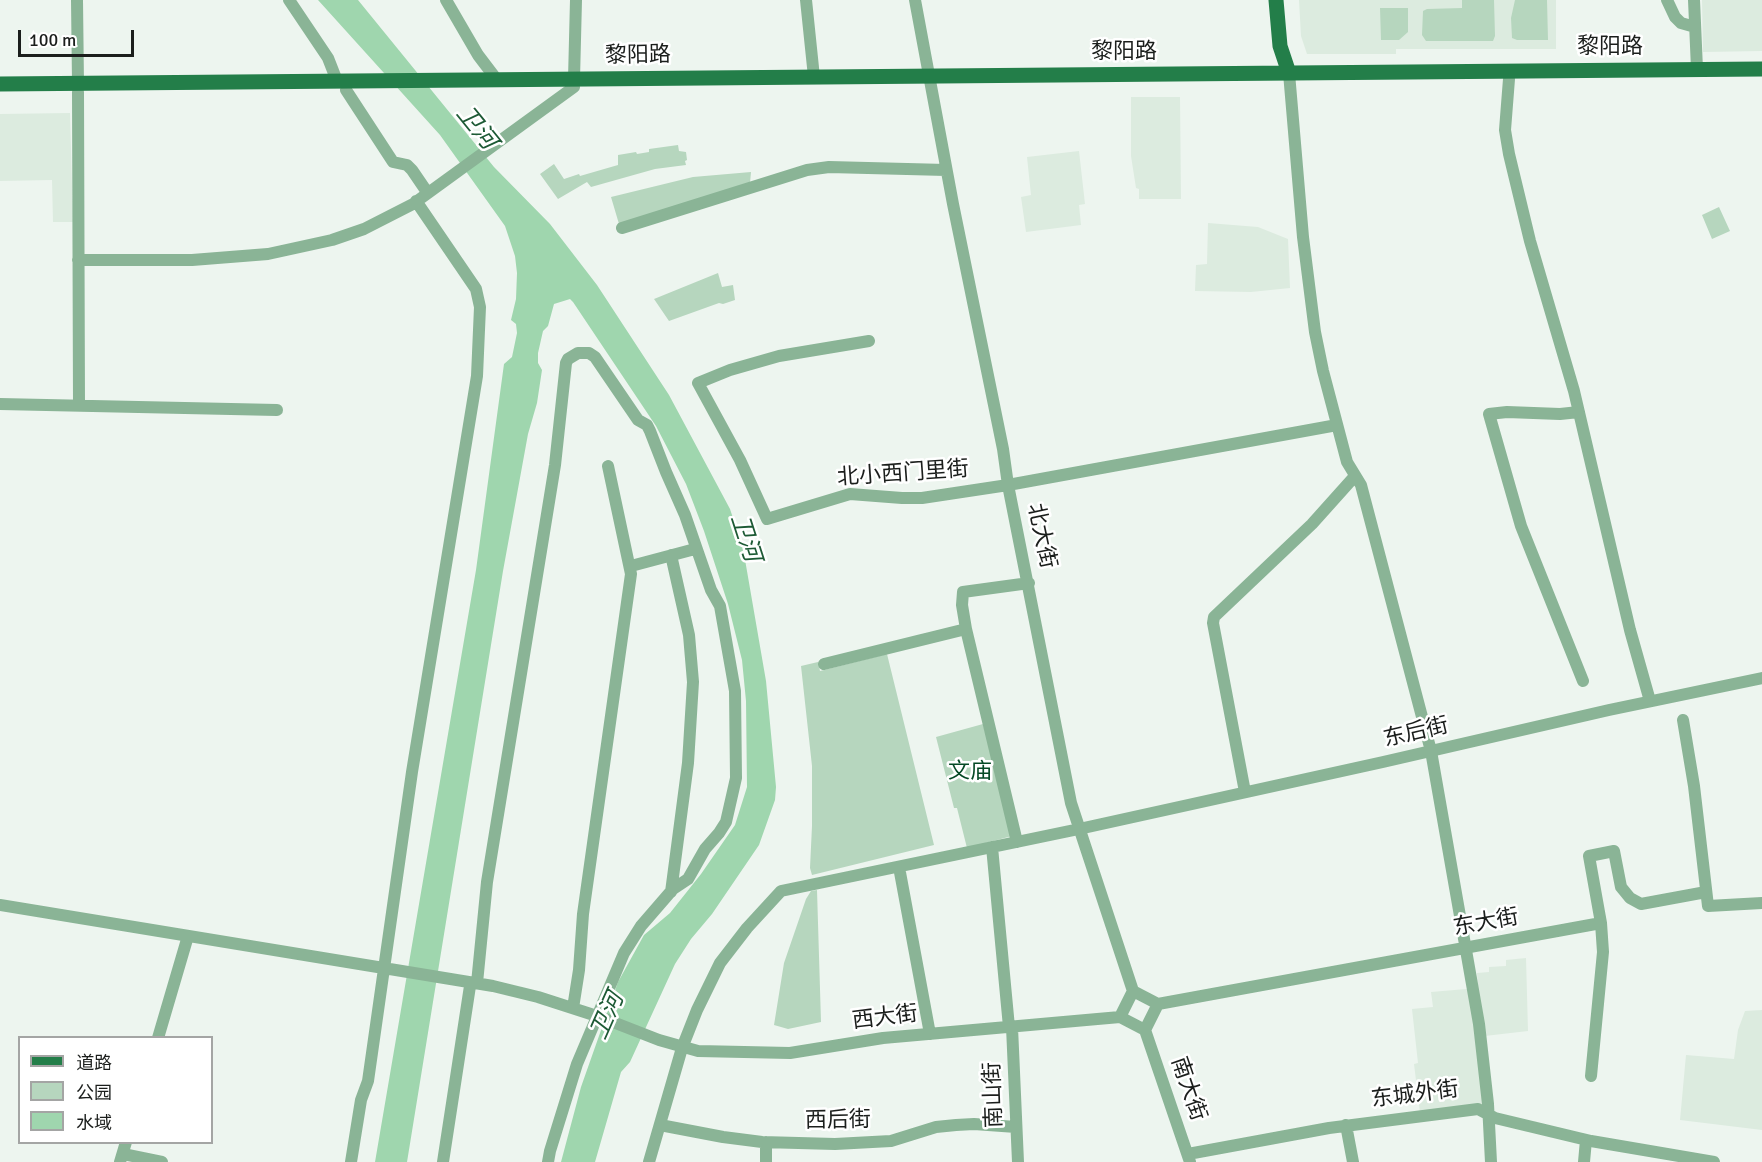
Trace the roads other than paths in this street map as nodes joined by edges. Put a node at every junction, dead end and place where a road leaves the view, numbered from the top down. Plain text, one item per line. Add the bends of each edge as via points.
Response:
1 (77, 0) edge
2 (289, 0) edge
3 (446, 0) edge
4 (576, 0) edge
5 (806, 0) edge
6 (915, 0) edge
7 (1276, 0) edge
8 (1287, 0) edge
9 (1667, 0) edge
10 (1694, 0) edge
11 (1695, 27) junction
12 (1696, 69) junction
13 (1762, 69) edge
14 (814, 77) junction
15 (1290, 77) junction
16 (1762, 77) edge
17 (1509, 79) junction
18 (930, 80) junction
19 (490, 83) junction
20 (574, 83) junction
21 (0, 84) edge
22 (346, 85) junction
23 (78, 87) junction
24 (0, 92) edge
25 (946, 170) junction
26 (427, 192) junction
27 (416, 201) junction
28 (622, 228) dead end
29 (78, 260) junction
30 (869, 341) dead end
31 (0, 404) edge
32 (79, 405) junction
33 (277, 411) dead end
34 (1579, 411) junction
35 (1337, 424) junction
36 (608, 466) dead end
37 (1355, 476) junction
38 (1008, 485) junction
39 (695, 549) junction
40 (671, 555) junction
41 (631, 566) junction
42 (1029, 583) junction
43 (966, 629) junction
44 (824, 664) dead end
45 (1762, 678) edge
46 (1583, 681) dead end
47 (1650, 701) junction
48 (1683, 720) dead end
49 (1431, 751) junction
50 (1245, 792) junction
51 (1079, 829) junction
52 (1017, 842) junction
53 (992, 847) junction
54 (899, 867) junction
55 (671, 892) junction
56 (1706, 892) junction
57 (1762, 903) edge
58 (0, 905) edge
59 (1602, 923) junction
60 (188, 936) junction
61 (1466, 948) junction
62 (389, 969) junction
63 (468, 983) junction
64 (1132, 991) junction
65 (1158, 1004) junction
66 (573, 1008) junction
67 (598, 1016) junction
68 (1120, 1017) junction
69 (1010, 1027) junction
70 (1146, 1030) junction
71 (930, 1034) junction
72 (159, 1036) edge
73 (682, 1048) junction
74 (1591, 1076) dead end
75 (1488, 1113) junction
76 (660, 1125) junction
77 (1346, 1125) junction
78 (1016, 1127) junction
79 (1586, 1140) junction
80 (765, 1142) junction
81 (123, 1153) edge
82 (1189, 1158) edge
83 (162, 1162) edge
84 (351, 1162) edge
85 (443, 1162) edge
86 (548, 1162) edge
87 (649, 1162) edge
88 (766, 1162) edge
89 (1018, 1162) edge
90 (1353, 1162) edge
91 (1491, 1162) edge
92 (1584, 1162) edge
93 (1714, 1162) edge

1 - 23 street
2 - 22 street
3 - 19 street
4 - 20 street
5 - 14 street
6 - 18 street, 北大街
7 - 15 main road via 1280,46
8 - 15 main road
9 - 11 street via 1681,23
10 - 11 street
11 - 12 street
12 - 13 main road, 黎阳路
12 - 15 main road, 黎阳路
14 - 18 main road, 黎阳路
14 - 20 main road, 黎阳路
15 - 17 main road, 黎阳路
15 - 18 main road, 黎阳路
15 - 35 street via 1312,312
16 - 17 main road, 黎阳路
17 - 34 street via 1505,130 1509,154
18 - 20 main road, 黎阳路
18 - 25 street, 北大街
19 - 20 main road, 黎阳路
19 - 22 main road, 黎阳路
20 - 26 street
21 - 23 main road
22 - 23 main road, 黎阳路
22 - 26 street via 393,162 407,165
23 - 24 main road
23 - 29 street
25 - 28 street via 807,170
25 - 38 street, 北大街
26 - 27 street
27 - 29 street via 364,229 268,254 192,260
27 - 62 street via 476,289 480,307 477,376 412,772
29 - 32 street
30 - 38 street, 北小西门里街 via 779,356 698,383 767,519 850,494 922,498
31 - 32 street
32 - 33 street
34 - 46 street via 1489,414 1521,526
34 - 47 street
35 - 37 street
35 - 38 street, 北小西门里街
36 - 41 street
37 - 49 street via 1362,485
37 - 50 street via 1312,524 1214,617
38 - 42 street, 北大街
39 - 40 street
39 - 55 street via 720,606 727,639 735,691 736,778 726,822 688,879
39 - 63 street via 685,515 646,425 638,420 596,357 578,353 568,359 555,465
40 - 41 street
40 - 55 street via 689,635 693,682 688,763
41 - 66 street
42 - 43 street via 963,592
42 - 51 street, 北大街
43 - 44 street
43 - 52 street
45 - 47 street, 东后街
47 - 49 street, 东后街
48 - 56 street
49 - 50 street, 东后街
49 - 61 street
50 - 51 street, 东后街
51 - 52 street, 东后街
51 - 64 street, 北大街
52 - 53 street, 东后街
53 - 54 street, 东后街
53 - 69 street, 南山街
54 - 71 street
54 - 73 street, 东后街 via 781,891 720,963
55 - 67 street via 641,926 624,953
56 - 57 street via 1708,906
56 - 59 street via 1641,904 1621,887 1614,851 1589,856
58 - 60 street, 西大街
59 - 61 street, 东大街
59 - 74 street via 1603,952
60 - 62 street, 西大街
60 - 72 street
61 - 65 street, 东大街
61 - 75 street
62 - 63 street, 西大街
62 - 84 street
63 - 66 street, 西大街
63 - 85 street
64 - 65 street
64 - 68 street
65 - 70 street
66 - 67 street, 西大街
67 - 73 street, 西大街
67 - 86 street via 577,1064
68 - 69 street, 西大街
68 - 70 street
69 - 71 street, 西大街
69 - 78 street, 南山街
70 - 82 street, 南大街
71 - 73 street, 西大街 via 789,1053
73 - 76 street, 东后街
75 - 77 street, 东城外街 via 1478,1109
75 - 79 street, 东城外街
75 - 91 street
76 - 80 street, 西后街
76 - 87 street, 东后街
77 - 82 street, 东城外街
77 - 90 street
78 - 80 street, 西后街 via 936,1127 891,1141
78 - 89 street, 南山街
79 - 92 street
79 - 93 street, 东城外街
80 - 88 street
81 - 83 street

